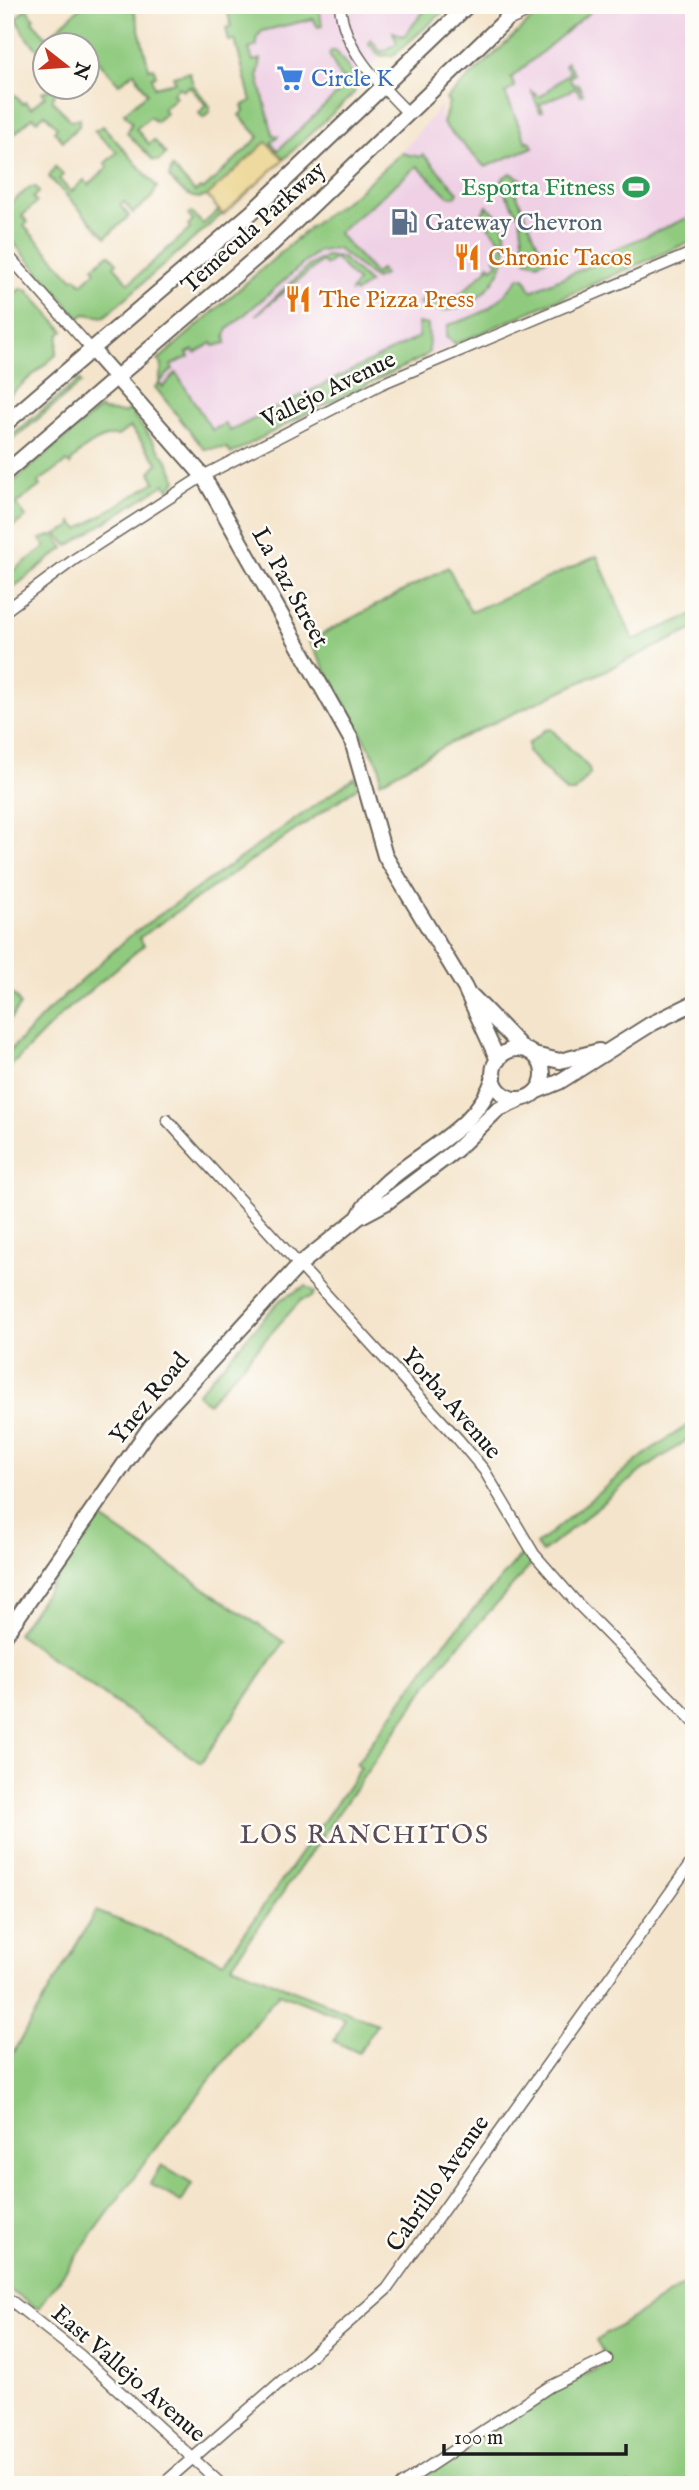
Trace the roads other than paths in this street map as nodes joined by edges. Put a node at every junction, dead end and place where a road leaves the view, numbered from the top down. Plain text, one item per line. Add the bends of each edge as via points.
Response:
1 (340, 5) edge
2 (468, 5) edge
3 (534, 5) edge
4 (515, 11) edge
5 (383, 88) junction
6 (409, 114) junction
7 (5, 252) edge
8 (694, 252) edge
9 (92, 350) junction
10 (117, 378) junction
11 (5, 424) edge
12 (5, 473) edge
13 (203, 476) junction
14 (5, 611) edge
15 (465, 988) junction
16 (694, 1003) edge
17 (607, 1048) junction
18 (529, 1052) junction
19 (498, 1060) junction
20 (494, 1077) junction
21 (537, 1091) junction
22 (519, 1100) junction
23 (167, 1120) dead end
24 (359, 1217) junction
25 (299, 1265) junction
26 (5, 1635) edge
27 (694, 1722) edge
28 (694, 1859) edge
29 (5, 2296) edge
30 (607, 2359) dead end
31 (194, 2458) junction
32 (162, 2485) edge
33 (222, 2485) edge
34 (401, 2485) edge

1 - 5 street via 351,44
2 - 5 main road, Temecula Parkway
3 - 4 highway
4 - 6 main road, Temecula Parkway
5 - 6 street
5 - 9 main road, Temecula Parkway via 252,212
6 - 10 main road, Temecula Parkway via 273,243
7 - 9 street, La Paz Street
8 - 13 street, Vallejo Avenue via 381,384
9 - 10 main road, La Paz Street
9 - 11 main road, Temecula Parkway
10 - 12 main road, Temecula Parkway
10 - 13 main road, La Paz Street
13 - 14 street, Vallejo Avenue via 75,559
13 - 15 main road, La Paz Street via 352,741 385,856
15 - 18 main road, La Paz Street
15 - 19 main road, La Paz Street
16 - 17 main road
17 - 18 main road via 560,1061
17 - 21 main road
18 - 19 main road via 509,1051
18 - 21 main road via 544,1075
19 - 20 main road
20 - 22 main road via 499,1091
20 - 24 main road, Ynez Road via 472,1114 367,1200
21 - 22 main road
22 - 24 main road, Ynez Road via 497,1110 456,1150 387,1202
23 - 25 street, Yorba Avenue
24 - 25 main road, Ynez Road
25 - 26 main road, Ynez Road via 151,1426
25 - 27 street, Yorba Avenue via 484,1470 542,1564
28 - 31 street, Cabrillo Avenue via 387,2289
29 - 31 street, East Vallejo Avenue via 53,2332
30 - 34 street via 549,2387
31 - 32 street, Cabrillo Avenue
31 - 33 street, East Vallejo Avenue

